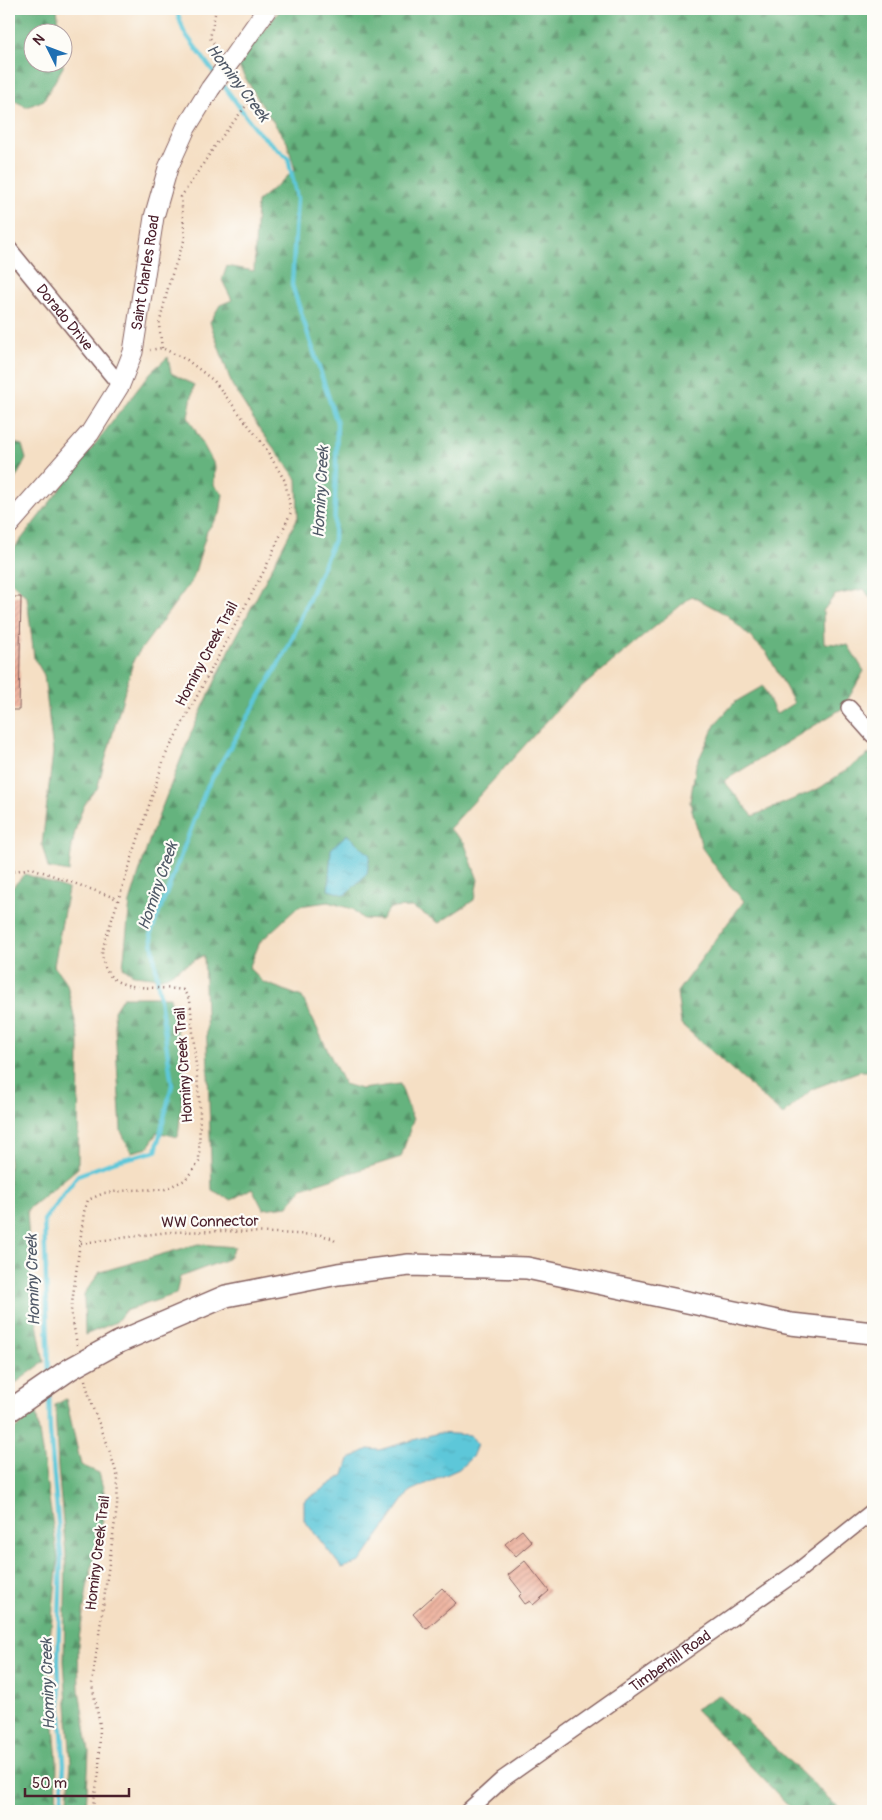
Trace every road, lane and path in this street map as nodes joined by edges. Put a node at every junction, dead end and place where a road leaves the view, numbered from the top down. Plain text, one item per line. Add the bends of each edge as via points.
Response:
1 (267, 9) edge
2 (249, 102) dead end
3 (9, 249) edge
4 (162, 348) junction
5 (133, 352) junction
6 (120, 385) junction
7 (9, 526) edge
8 (849, 708) dead end
9 (873, 735) edge
10 (9, 872) edge
11 (118, 899) junction
12 (81, 1243) junction
13 (338, 1243) dead end
14 (873, 1333) edge
15 (78, 1350) dead end
16 (84, 1378) dead end
17 (9, 1411) edge
18 (873, 1511) edge
19 (92, 1811) edge
20 (468, 1811) edge

1 - 5 street, Saint Charles Road, bridge via 210,89 186,128 168,168 154,217
2 - 4 path via 181,197 185,238 159,325
3 - 6 street, Dorado Drive
4 - 5 path
4 - 11 path, Hominy Creek Trail via 188,360 220,389 263,444 285,481 291,512 265,568 165,756
5 - 6 street, Saint Charles Road
6 - 7 street, Saint Charles Road via 90,433
8 - 9 street
10 - 11 path via 32,868
11 - 12 path, Hominy Creek Trail via 102,950 102,961 110,976 123,985 183,990 190,1000 200,1110 199,1162 185,1180 165,1189 104,1193 88,1200
12 - 13 path, WW Connector via 169,1232 226,1231 322,1235
12 - 15 path, Hominy Creek Trail via 72,1311
14 - 17 main road, bridge via 791,1324 527,1268 409,1265 338,1274 226,1296 119,1342 70,1368
16 - 19 path, Hominy Creek Trail via 118,1478 117,1508 92,1684 100,1724 99,1772
18 - 20 street, Timberhill Road via 798,1571 503,1779

